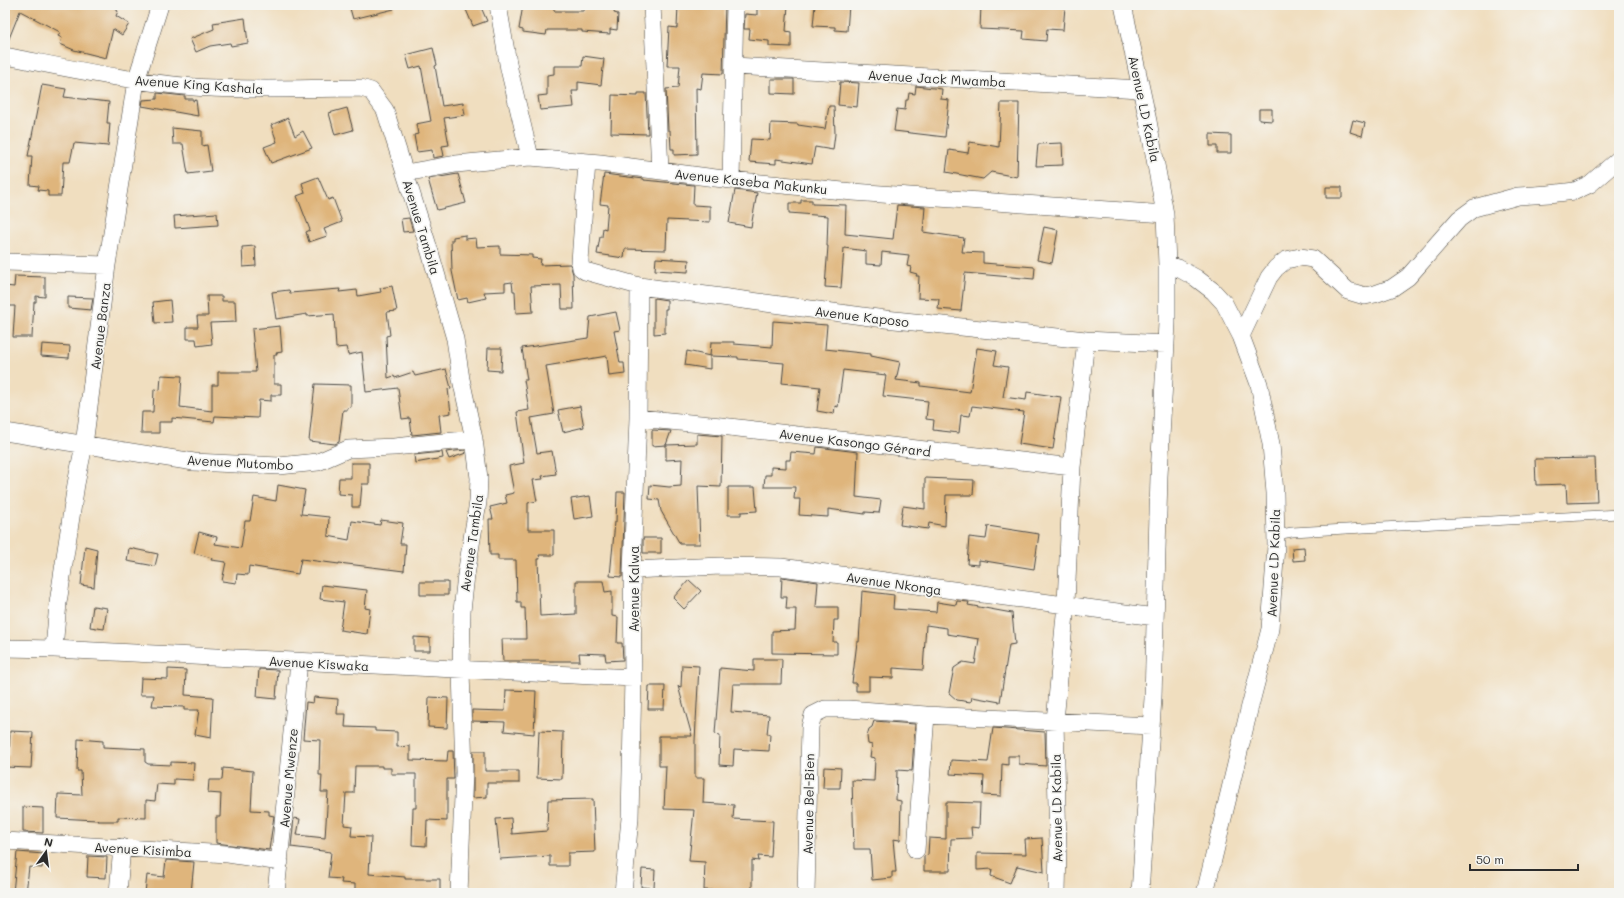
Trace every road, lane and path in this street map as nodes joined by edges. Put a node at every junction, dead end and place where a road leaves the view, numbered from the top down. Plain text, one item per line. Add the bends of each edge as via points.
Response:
1 (160, 5) edge
2 (498, 5) edge
3 (652, 5) edge
4 (735, 5) edge
5 (1123, 5) edge
6 (5, 56) edge
7 (734, 66) junction
8 (136, 81) junction
9 (1140, 89) junction
10 (371, 91) joint
11 (530, 157) junction
12 (1619, 159) edge
13 (587, 162) junction
14 (660, 170) junction
15 (405, 173) junction
16 (732, 180) junction
17 (1165, 214) junction
18 (5, 262) edge
19 (107, 265) junction
20 (1167, 265) junction
21 (640, 286) junction
22 (1241, 336) junction
23 (1086, 340) junction
24 (1166, 344) junction
25 (638, 418) junction
26 (5, 432) edge
27 (474, 439) junction
28 (84, 445) junction
29 (1072, 467) junction
30 (1619, 514) edge
31 (1276, 534) junction
32 (632, 570) junction
33 (1066, 604) junction
34 (1155, 617) junction
35 (5, 648) edge
36 (54, 649) junction
37 (298, 662) junction
38 (461, 670) junction
39 (633, 678) junction
40 (926, 715) junction
41 (1055, 721) junction
42 (1151, 726) junction
43 (5, 841) edge
44 (122, 848) junction
45 (916, 850) dead end
46 (280, 862) junction
47 (118, 893) edge
48 (276, 893) edge
49 (459, 893) edge
50 (624, 893) edge
51 (806, 893) edge
52 (1056, 893) edge
53 (1140, 893) edge
54 (1205, 893) edge

1 - 8 street, Avenue Banza
2 - 11 street via 509,69
3 - 14 street
4 - 7 street
5 - 9 street, Avenue LD Kabila
6 - 8 street, Avenue King Kashala
7 - 9 street, Avenue Jack Mwamba
7 - 16 street
8 - 10 street, Avenue King Kashala via 194,87 361,88
8 - 19 street, Avenue Banza
9 - 17 street, Avenue LD Kabila
10 - 15 street, Avenue Tambila via 385,110
11 - 13 street, Avenue Kaseba Makunku
11 - 15 street, Avenue Kaseba Makunku via 456,164
12 - 22 street via 1590,184 1575,190 1518,196 1474,208 1459,219 1408,277 1392,288 1375,294 1365,296 1348,291 1313,259 1300,257 1286,260 1269,277
13 - 14 street, Avenue Kaseba Makunku
13 - 21 street, Avenue Kaposo via 581,268
14 - 16 street, Avenue Kaseba Makunku
15 - 27 street, Avenue Tambila via 455,338
16 - 17 street, Avenue Kaseba Makunku via 853,192
17 - 20 street, Avenue LD Kabila
18 - 19 street
19 - 28 street, Avenue Banza
20 - 22 street, Avenue LD Kabila via 1196,278 1213,291 1224,304
20 - 24 street, Avenue LD Kabila
21 - 23 street, Avenue Kaposo via 885,319
21 - 25 street, Avenue Kalwa
22 - 31 street, Avenue LD Kabila via 1259,384 1271,444
23 - 24 street, Avenue Kaposo
23 - 29 street, Avenue LD Kabila
24 - 34 street, Avenue LD Kabila
25 - 29 street, Avenue Kasongo Gérard
25 - 32 street, Avenue Kalwa
26 - 28 street, Avenue Mutombo
27 - 28 street, Avenue Mutombo via 348,450 318,462 278,466 194,462
27 - 38 street, Avenue Tambila via 479,478 478,502 462,611
28 - 36 street, Avenue Banza via 58,603
29 - 33 street, Avenue LD Kabila
30 - 31 lane
31 - 54 street, Avenue LD Kabila via 1270,629
32 - 33 street, Avenue Nkonga via 721,566 781,567 958,592
32 - 39 street, Avenue Kalwa
33 - 34 street, Avenue Nkonga
33 - 41 street, Avenue LD Kabila
34 - 42 street, Avenue LD Kabila
35 - 36 street, Avenue Kiswaka
36 - 37 street, Avenue Kiswaka
37 - 38 street, Avenue Kiswaka
37 - 46 street, Avenue Mwenze
38 - 39 street, Avenue Kiswaka
38 - 49 street, Avenue Tambila via 464,772
39 - 50 street, Avenue Kalwa via 630,818
40 - 41 street
40 - 45 street
40 - 51 street, Avenue Bel-Bien via 833,709 825,709 813,715 810,727
41 - 42 street
41 - 52 street, Avenue LD Kabila via 1058,848
42 - 53 street, Avenue LD Kabila
43 - 44 street, Avenue Kisimba
44 - 46 street, Avenue Kisimba via 228,854
44 - 47 street
46 - 48 street, Avenue Mwenze

